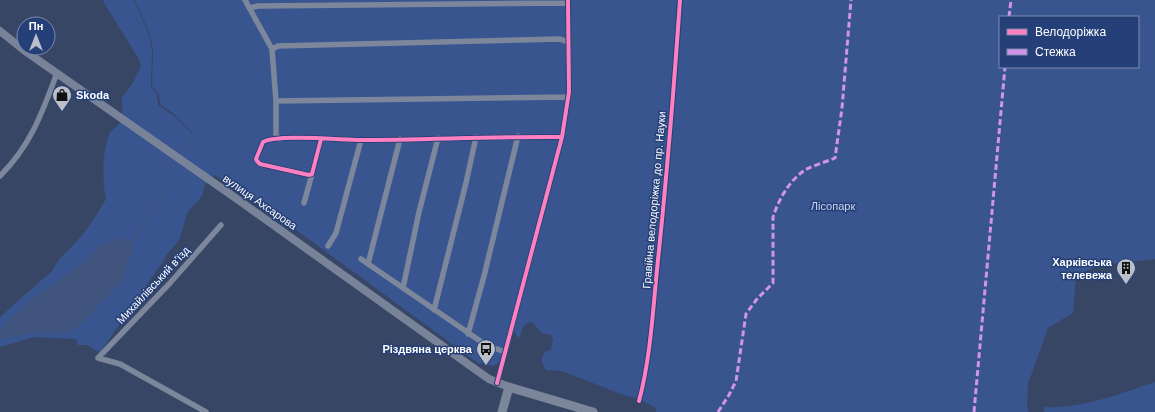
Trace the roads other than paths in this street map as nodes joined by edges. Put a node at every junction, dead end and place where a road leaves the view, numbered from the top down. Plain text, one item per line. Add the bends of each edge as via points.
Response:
1 (245, 0) edge
2 (568, 2) edge
3 (249, 8) junction
4 (0, 31) edge
5 (568, 42) junction
6 (272, 49) junction
7 (57, 73) junction
8 (568, 97) junction
9 (276, 101) junction
10 (518, 136) junction
11 (476, 137) junction
12 (562, 137) junction
13 (278, 138) junction
14 (438, 138) junction
15 (321, 139) junction
16 (400, 139) junction
17 (361, 140) junction
18 (312, 174) junction
19 (0, 176) edge
20 (304, 203) dead end
21 (221, 225) dead end
22 (328, 246) dead end
23 (361, 259) dead end
24 (368, 264) junction
25 (403, 288) junction
26 (434, 310) junction
27 (468, 334) junction
28 (505, 352) junction
29 (497, 383) junction
30 (509, 387) junction
31 (206, 412) edge
32 (502, 412) edge
33 (593, 412) edge

1 - 3 street
2 - 3 street
2 - 5 street
3 - 6 street
4 - 7 main road, вулиця Ахсарова
5 - 6 street via 560,39 278,46
5 - 8 street
6 - 9 street
7 - 19 street via 44,110 28,143
7 - 29 main road, вулиця Ахсарова
8 - 9 street
8 - 12 street
9 - 13 street
10 - 11 street
10 - 12 street
10 - 27 street
11 - 14 street
11 - 26 street
12 - 28 street
13 - 15 street
13 - 18 street via 263,142 256,159 258,163 306,176
14 - 16 street
14 - 25 street
15 - 17 street
15 - 18 street
16 - 17 street
16 - 24 street
17 - 22 street via 336,233
18 - 20 street
21 - 31 street, Михайлівський в'їзд via 98,358 120,364
23 - 24 street
24 - 25 street
25 - 26 street
26 - 27 street
27 - 28 street via 486,345
28 - 29 street
29 - 30 main road, вулиця Ахсарова
30 - 32 main road
30 - 33 main road

